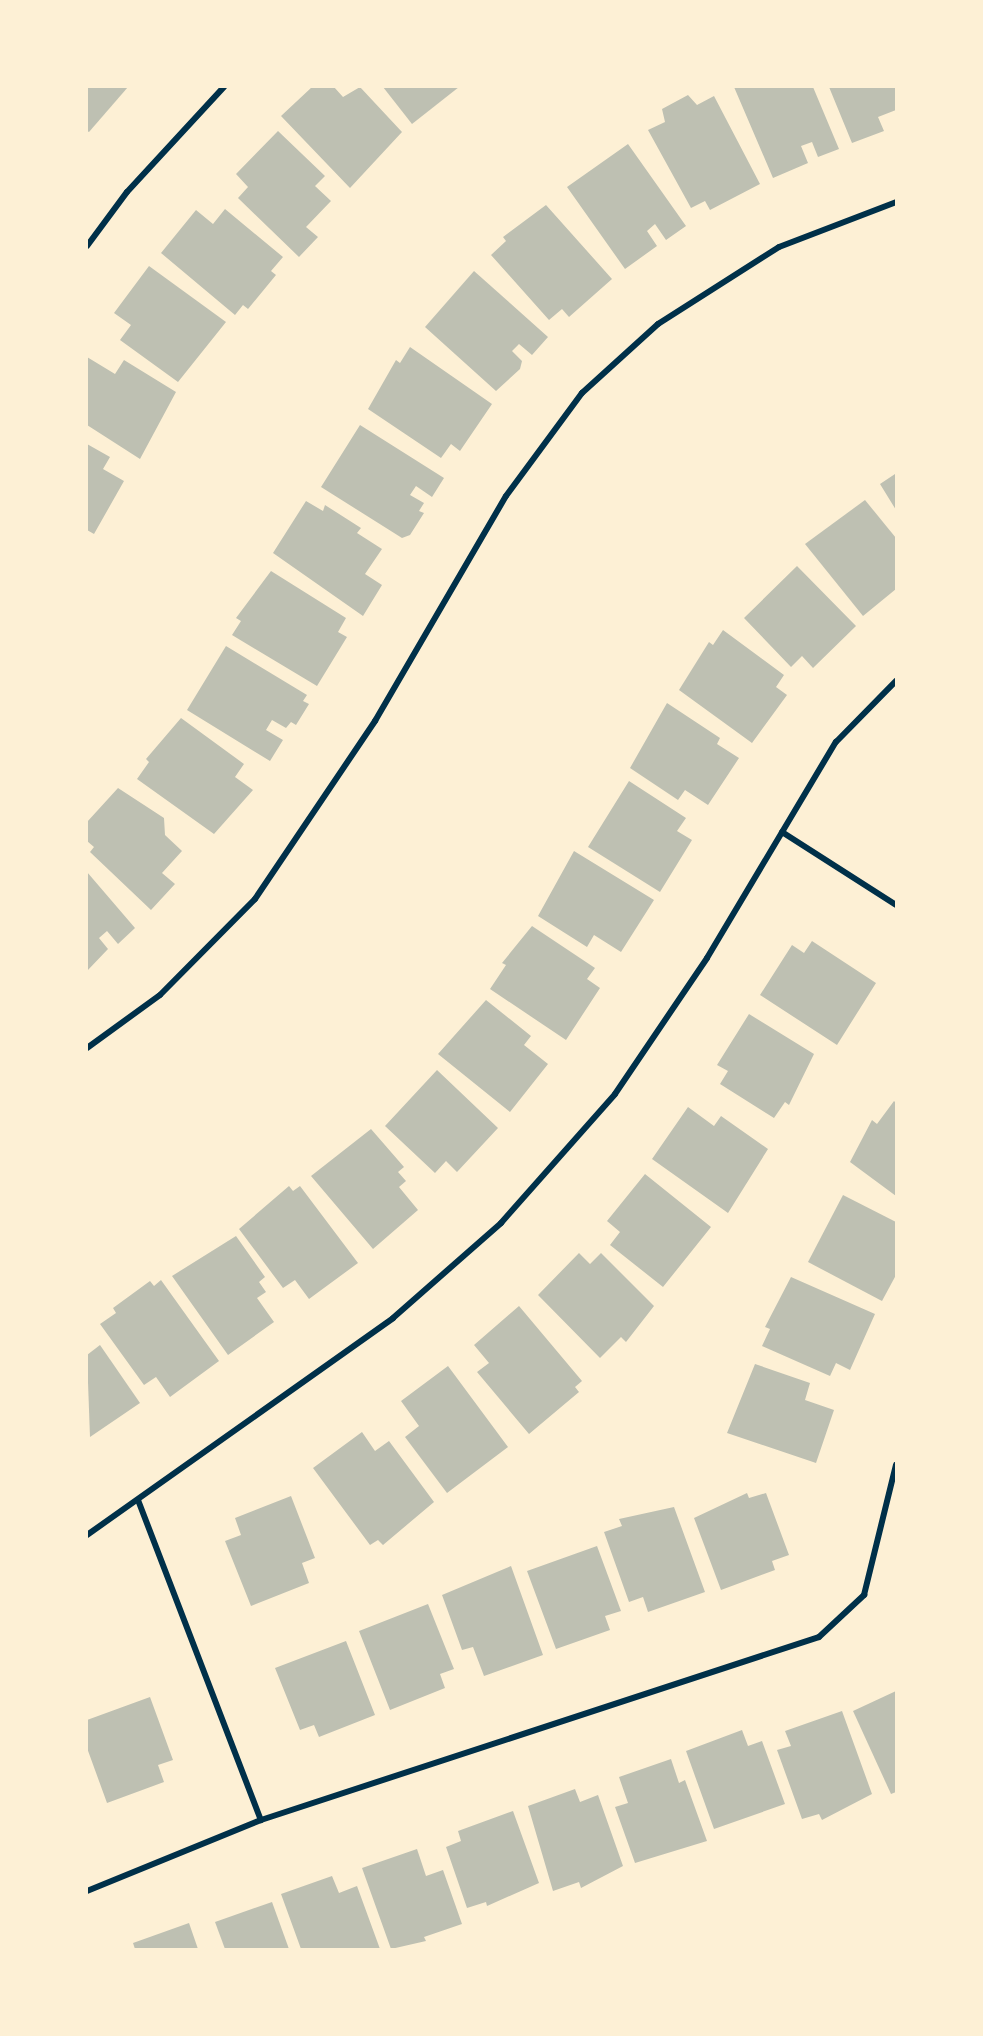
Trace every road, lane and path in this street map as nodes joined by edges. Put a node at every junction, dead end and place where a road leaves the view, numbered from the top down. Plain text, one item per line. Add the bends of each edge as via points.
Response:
1 (224, 87) edge
2 (896, 202) edge
3 (87, 246) edge
4 (896, 681) edge
5 (782, 832) junction
6 (896, 905) edge
7 (87, 1048) edge
8 (896, 1465) edge
9 (138, 1500) junction
10 (87, 1535) edge
11 (261, 1820) junction
12 (87, 1891) edge

1 - 3 street via 127,192
2 - 7 street via 779,247 658,324 582,393 506,496 375,721 255,899 160,995
4 - 5 street via 836,742
5 - 6 street
5 - 9 street via 707,958 615,1094 501,1223 393,1318
8 - 11 street via 864,1595 819,1638
9 - 10 street
9 - 11 street
11 - 12 street

